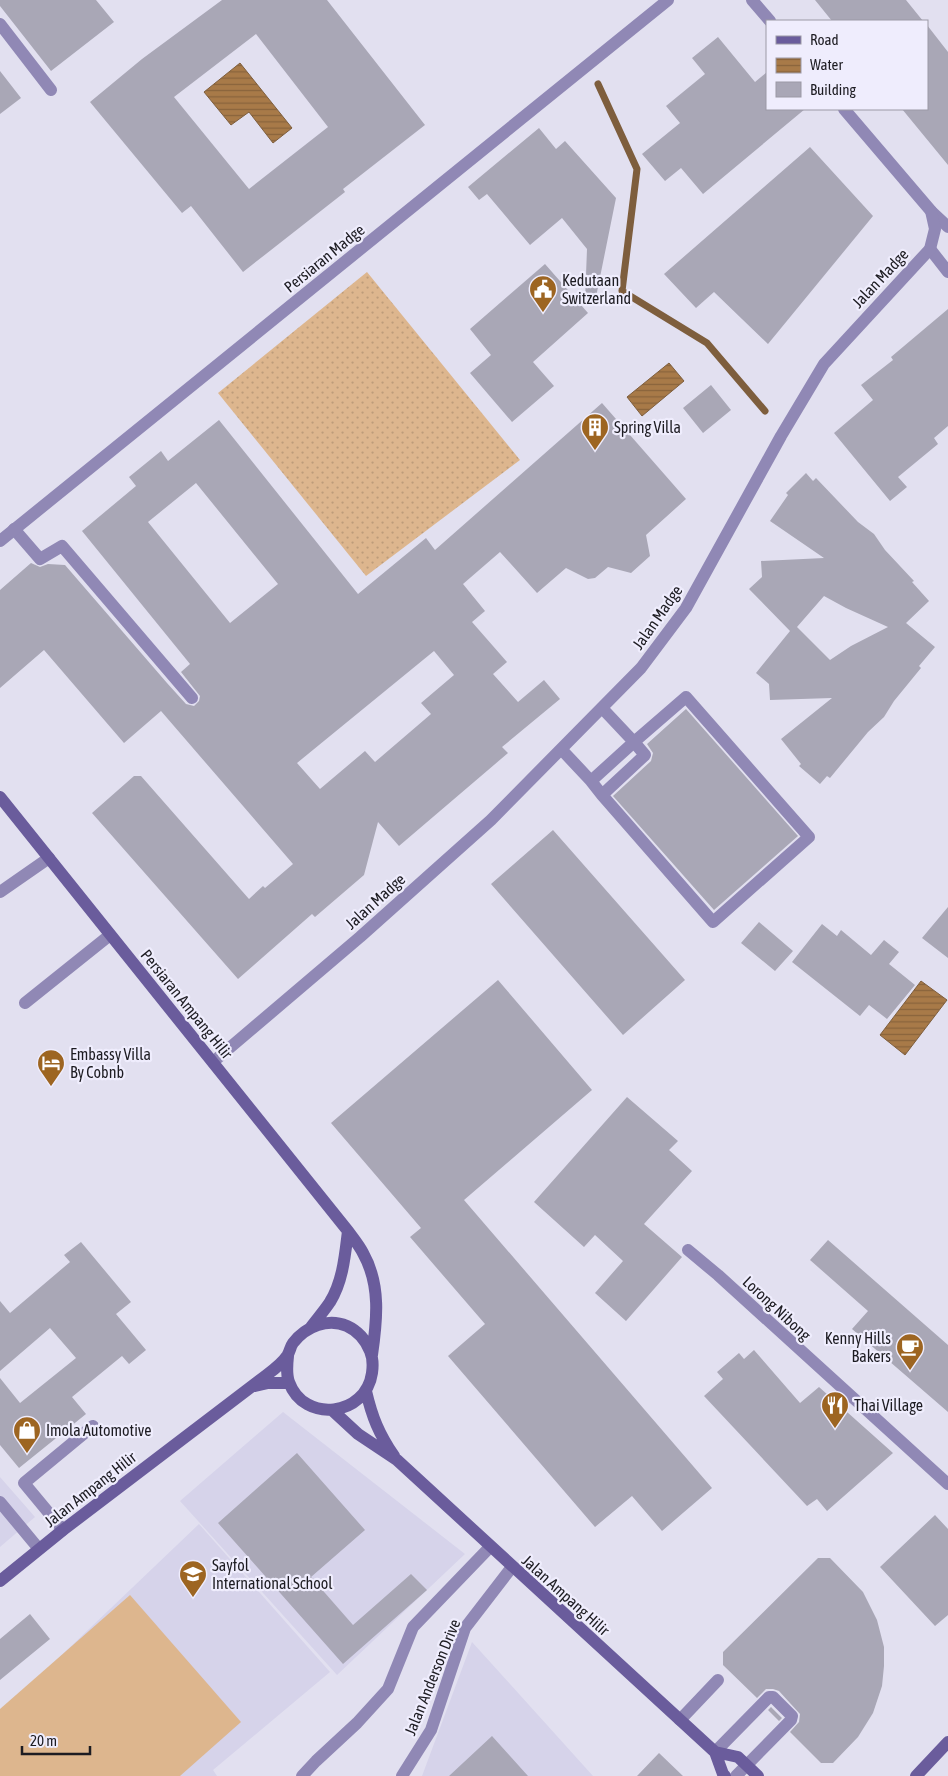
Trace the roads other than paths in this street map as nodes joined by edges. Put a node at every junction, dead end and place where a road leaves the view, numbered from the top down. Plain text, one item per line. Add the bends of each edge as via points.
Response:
1 (668, 0) edge
2 (752, 0) edge
3 (769, 20) edge
4 (0, 24) edge
5 (51, 90) dead end
6 (845, 110) edge
7 (931, 211) junction
8 (948, 227) edge
9 (930, 249) junction
10 (948, 272) edge
11 (14, 529) junction
12 (0, 541) edge
13 (192, 698) dead end
14 (602, 708) junction
15 (634, 742) junction
16 (562, 750) junction
17 (591, 781) junction
18 (602, 794) junction
19 (0, 797) edge
20 (49, 858) junction
21 (0, 892) edge
22 (110, 935) junction
23 (25, 1003) dead end
24 (213, 1062) junction
25 (348, 1231) junction
26 (688, 1250) dead end
27 (311, 1327) junction
28 (372, 1355) junction
29 (288, 1356) junction
30 (289, 1383) junction
31 (248, 1388) junction
32 (366, 1391) junction
33 (332, 1410) junction
34 (92, 1426) dead end
35 (396, 1460) junction
36 (948, 1484) edge
37 (0, 1502) edge
38 (4, 1517) edge
39 (63, 1530) junction
40 (490, 1547) junction
41 (39, 1549) junction
42 (512, 1567) junction
43 (0, 1581) edge
44 (718, 1680) dead end
45 (680, 1720) junction
46 (948, 1742) edge
47 (715, 1752) junction
48 (747, 1765) junction
49 (302, 1776) edge
50 (402, 1776) edge
51 (725, 1776) edge
52 (736, 1776) edge
53 (758, 1776) edge
54 (916, 1776) edge

1 - 11 street, Persiaran Madge
2 - 3 street
4 - 5 street
6 - 7 street
7 - 8 street
7 - 9 street, Jalan Madge via 935,229
9 - 10 street
9 - 14 street, Jalan Madge via 824,364 686,608 641,668
11 - 12 street, Persiaran Madge
11 - 13 street via 40,559 62,546
14 - 15 street
14 - 16 street, Jalan Madge
15 - 17 street
15 - 18 street via 645,755
15 - 18 street via 686,697 809,837 713,922
16 - 17 street
16 - 24 street, Jalan Madge via 491,820
17 - 18 street
19 - 20 street, Persiaran Ampang Hilir
20 - 21 street
20 - 22 street, Persiaran Ampang Hilir
22 - 23 street
22 - 24 street, Persiaran Ampang Hilir
24 - 25 street, Persiaran Ampang Hilir
25 - 27 street via 338,1285
25 - 28 street, Persiaran Ampang Hilir via 364,1254 377,1298
26 - 36 street, Lorong Nibong
27 - 28 street via 336,1323 348,1327 367,1343
27 - 29 street via 292,1344
28 - 32 street via 373,1368
29 - 30 street
29 - 31 street, Jalan Ampang Hilir
30 - 31 street, Jalan Ampang Hilir via 268,1383
30 - 33 street via 306,1403 318,1409
31 - 39 street, Jalan Ampang Hilir
32 - 33 street via 345,1408
32 - 35 street, Jalan Ampang Hilir via 381,1437
33 - 35 street, Jalan Ampang Hilir via 358,1434
34 - 39 street via 24,1483
35 - 40 street, Jalan Ampang Hilir
37 - 38 street
38 - 41 street
39 - 41 street, Jalan Ampang Hilir
40 - 42 street, Jalan Ampang Hilir
40 - 49 street via 413,1627 388,1689
41 - 43 street, Jalan Ampang Hilir
42 - 45 street, Jalan Ampang Hilir
42 - 50 street, Jalan Anderson Drive via 465,1628 431,1730
44 - 45 street
45 - 47 street, Jalan Ampang Hilir
46 - 54 street
47 - 48 street, Jalan Ampang Hilir via 738,1758
47 - 48 street via 769,1697 773,1697 792,1716 791,1720
47 - 51 street, Jalan Ampang Hilir
48 - 52 street
48 - 53 street, Jalan Ampang Hilir

